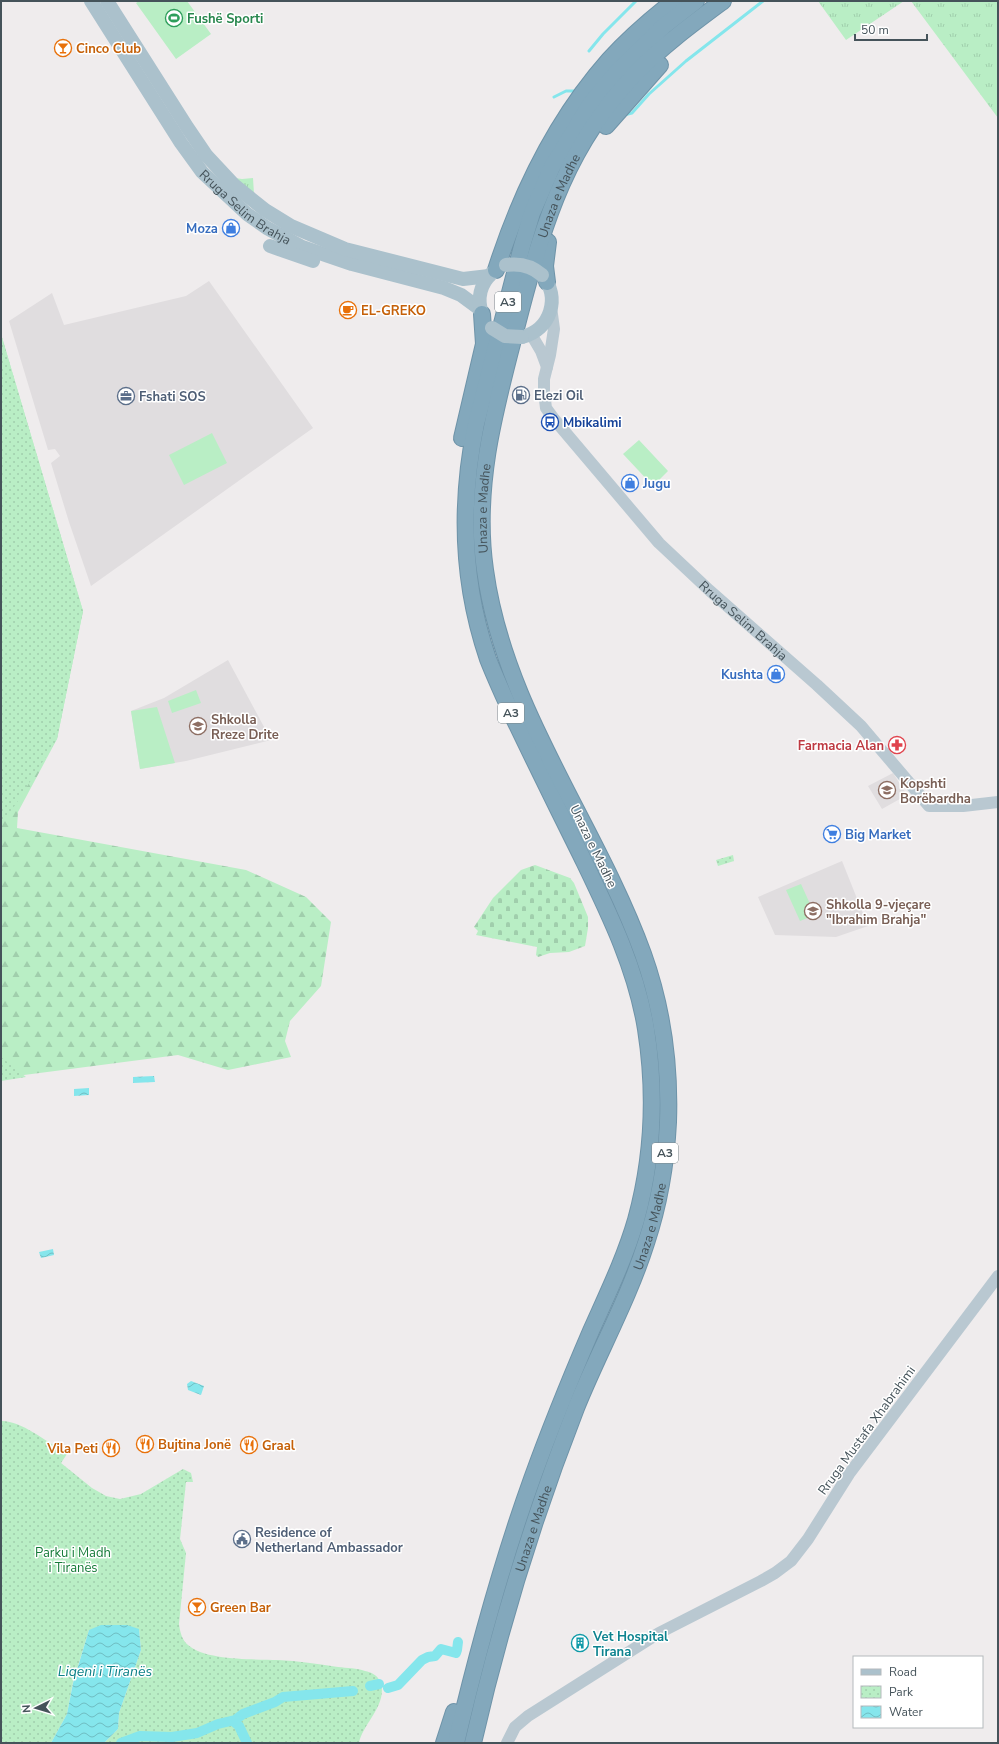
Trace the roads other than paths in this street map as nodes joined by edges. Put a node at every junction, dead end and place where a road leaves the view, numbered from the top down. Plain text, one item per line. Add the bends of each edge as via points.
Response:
1 (91, 1) edge
2 (108, 1) edge
3 (674, 1) edge
4 (696, 1) edge
5 (722, 1) edge
6 (698, 20) junction
7 (270, 246) dead end
8 (352, 264) junction
9 (497, 270) junction
10 (544, 278) junction
11 (551, 307) junction
12 (481, 311) junction
13 (527, 335) junction
14 (547, 367) junction
15 (484, 568) junction
16 (488, 658) junction
17 (998, 802) edge
18 (998, 1276) edge
19 (468, 1692) junction
20 (444, 1743) edge
21 (456, 1743) edge
22 (473, 1743) edge
23 (507, 1743) edge

1 - 8 main road, Rruga Selim Brahja via 202,172 247,214 278,234 302,247
2 - 9 main road, Rruga Selim Brahja via 206,155 234,185 265,210 291,226 345,248 463,279
3 - 9 highway via 610,60 566,118 543,155 524,196
4 - 16 highway, Unaza e Madhe / A3 via 632,55 591,103 552,167 532,213 476,424 467,481 465,512 469,578
5 - 6 highway, Unaza e Madhe / A3
6 - 10 highway via 602,130 574,174 551,232
6 - 15 highway, Unaza e Madhe / A3 via 661,49 615,97 580,147 555,199 536,253 491,429 481,511
7 - 8 main road via 321,264
8 - 12 main road, Rruga Selim Brahja via 449,290 467,298
9 - 10 main road, bridge via 515,264 527,266
9 - 12 main road via 481,291
10 - 11 main road via 551,293
11 - 13 main road via 544,323
11 - 14 street, Rruga Selim Brahja via 554,329
12 - 13 main road, bridge via 492,328 505,336
12 - 16 highway via 484,344 466,415 456,498 457,530 470,620
13 - 14 street via 541,351
13 - 15 highway via 517,354 508,387 492,486 488,552
14 - 17 street, Rruga Selim Brahja via 544,392 549,413 659,543 861,726 929,806 964,806
15 - 22 highway, Unaza e Madhe / A3 via 495,623 513,677 528,713 623,905 644,958 661,1023 668,1091 665,1159 647,1242 577,1405 545,1489 500,1633
16 - 19 highway, Unaza e Madhe / A3 via 511,712 618,932 638,992 646,1027 652,1097 648,1160 636,1220 532,1479 498,1582
18 - 23 street, Rruga Mustafa Xhabrahimi via 849,1474 794,1557 761,1581 659,1633 528,1716 515,1727
19 - 20 highway via 454,1712
19 - 21 highway, Unaza e Madhe / A3

